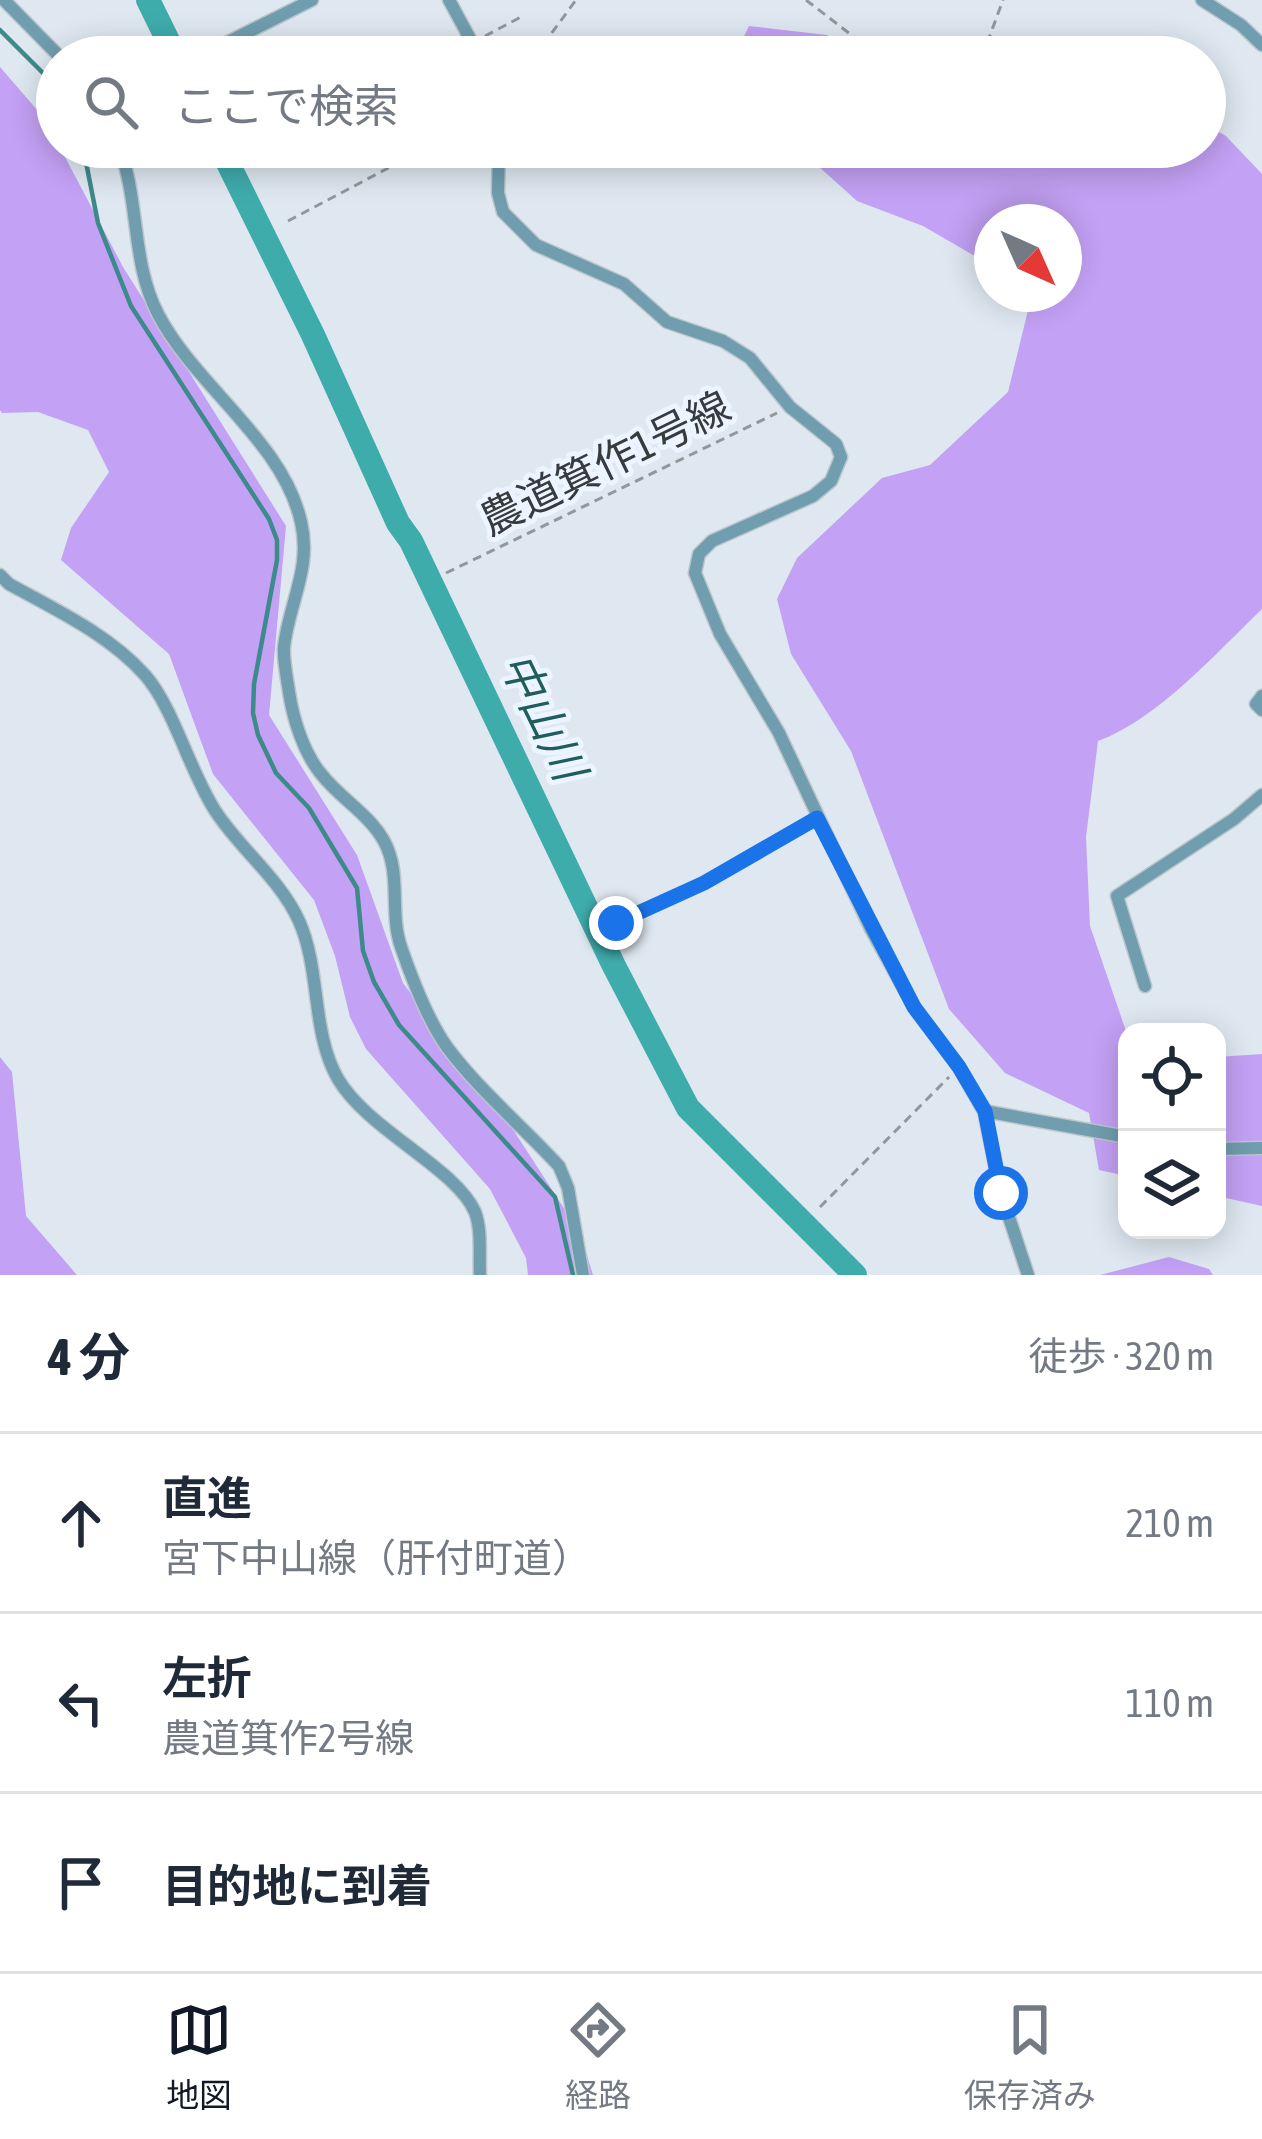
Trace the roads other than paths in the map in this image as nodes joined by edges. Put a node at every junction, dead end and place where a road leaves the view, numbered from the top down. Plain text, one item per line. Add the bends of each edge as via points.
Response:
1 (4, 0) edge
2 (312, 0) edge
3 (449, 0) edge
4 (1202, 0) edge
5 (39, 36) edge
6 (242, 36) edge
7 (469, 36) edge
8 (1262, 45) edge
9 (127, 168) edge
10 (499, 168) edge
11 (0, 575) edge
12 (1262, 696) edge
13 (1262, 710) edge
14 (1262, 795) edge
15 (1144, 986) dead end
16 (985, 1111) junction
17 (1118, 1135) edge
18 (1262, 1148) edge
19 (1226, 1149) edge
20 (480, 1275) edge
21 (583, 1275) edge
22 (1028, 1275) edge

1 - 5 street
2 - 6 street
3 - 7 street
4 - 8 street
9 - 21 street via 155,309 191,365 253,434 301,520 306,562 284,648 308,755 385,842 400,944 445,1045 559,1166
10 - 16 street via 503,212 536,245 624,284 667,322 750,358 790,407 836,444 841,458 831,481 712,541 694,573 914,1007
11 - 20 street via 100,635 147,677 217,814 298,919 337,1078 386,1132 467,1198 478,1222
12 - 13 street
14 - 15 street via 1117,896
16 - 17 street
16 - 22 street
18 - 19 street

